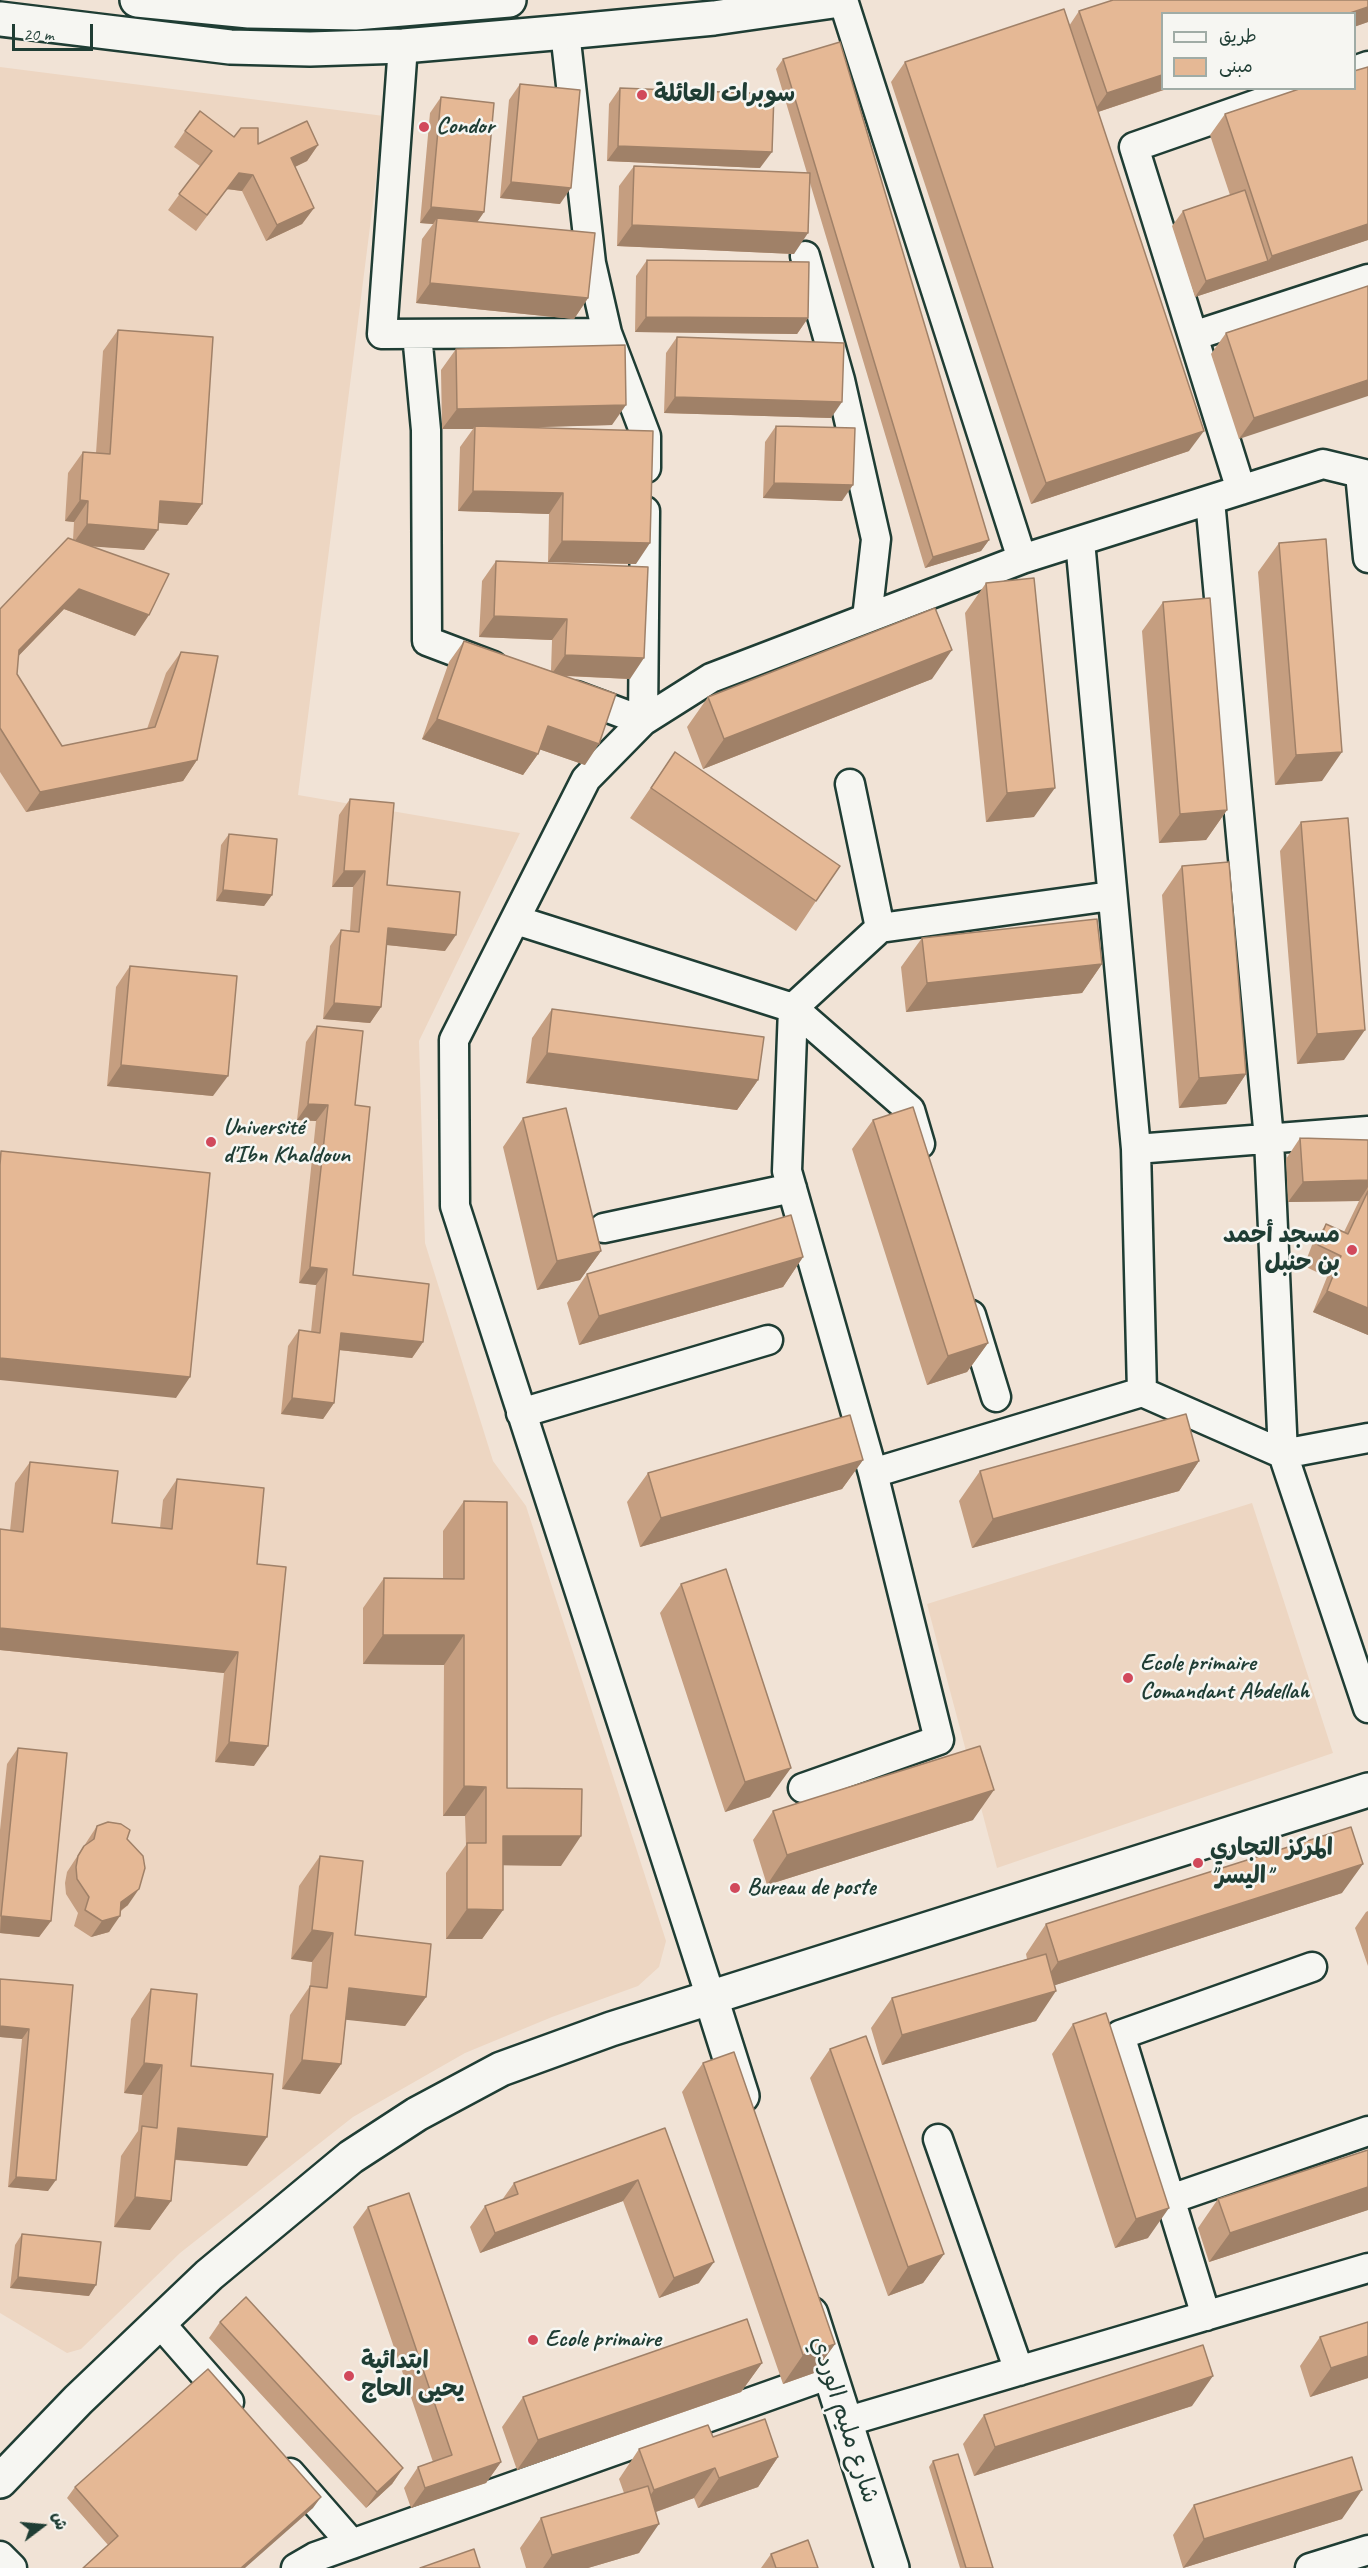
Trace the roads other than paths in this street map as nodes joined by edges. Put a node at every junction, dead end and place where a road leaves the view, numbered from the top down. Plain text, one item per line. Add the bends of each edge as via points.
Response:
1 (137, 0) edge
2 (509, 0) edge
3 (841, 0) edge
4 (0, 19) edge
5 (565, 32) junction
6 (403, 46) junction
7 (1297, 90) edge
8 (805, 256) edge
9 (1368, 279) edge
10 (607, 333) junction
11 (417, 334) junction
12 (1193, 336) junction
13 (1364, 474) edge
14 (1241, 490) junction
15 (1210, 500) junction
16 (1080, 541) junction
17 (1368, 558) edge
18 (1022, 559) junction
19 (867, 618) junction
20 (513, 673) edge
21 (556, 689) edge
22 (643, 721) junction
23 (850, 784) dead end
24 (1111, 896) junction
25 (516, 920) junction
26 (879, 928) junction
27 (793, 1008) junction
28 (1368, 1131) edge
29 (1269, 1139) junction
30 (1136, 1149) junction
31 (927, 1167) edge
32 (792, 1188) junction
33 (604, 1228) dead end
34 (965, 1294) edge
35 (768, 1340) dead end
36 (1142, 1392) junction
37 (996, 1397) dead end
38 (521, 1413) junction
39 (1368, 1438) edge
40 (1283, 1455) junction
41 (873, 1473) junction
42 (1368, 1708) edge
43 (803, 1788) dead end
44 (1368, 1790) edge
45 (1312, 1967) dead end
46 (711, 1998) junction
47 (750, 2123) edge
48 (1368, 2131) edge
49 (938, 2139) dead end
50 (1171, 2199) junction
51 (1368, 2268) edge
52 (801, 2283) edge
53 (1206, 2316) junction
54 (159, 2322) junction
55 (1019, 2371) junction
56 (830, 2374) junction
57 (244, 2420) edge
58 (845, 2422) junction
59 (275, 2455) edge
60 (0, 2481) edge
61 (352, 2544) junction
62 (1368, 2550) edge
63 (0, 2556) edge
64 (12, 2568) edge
65 (296, 2568) edge
66 (892, 2568) edge
67 (1310, 2568) edge

1 - 2 main road via 249,11 355,13
3 - 5 main road via 714,18
3 - 18 street
4 - 6 main road via 231,47
5 - 6 main road
5 - 10 street via 591,263
6 - 11 street via 382,334
7 - 12 street via 1134,147
8 - 19 street via 840,380 876,539
9 - 12 street
10 - 11 street
10 - 22 street via 646,436
11 - 20 street via 426,430 427,641
12 - 14 street
13 - 14 street via 1323,464
13 - 17 street
14 - 15 street
15 - 16 street
15 - 29 street
16 - 18 street
16 - 24 street
18 - 19 street
19 - 22 street via 711,678
21 - 22 street
22 - 25 street via 586,779
23 - 26 street
24 - 26 street
24 - 30 street
25 - 27 street
25 - 38 street via 454,1040 455,1206
26 - 27 street
27 - 31 street via 910,1110
27 - 32 street via 788,1170
28 - 29 street
29 - 30 street
29 - 40 street
30 - 36 street
32 - 33 street
32 - 41 street
34 - 37 street
35 - 38 street
36 - 40 street
36 - 41 street
38 - 46 street
39 - 40 street
40 - 42 street
41 - 43 street via 939,1740
44 - 46 main road
45 - 50 street via 1120,2035
46 - 47 main road
46 - 54 main road via 501,2069 417,2114 351,2157 209,2275
48 - 50 street
49 - 55 street
50 - 53 street
51 - 53 street
52 - 56 main road, شارع مليم الوردي
53 - 55 street
54 - 57 street
54 - 60 main road
55 - 58 street
56 - 58 main road, شارع مليم الوردي
56 - 61 street
58 - 66 main road, شارع مليم الوردي
59 - 61 street
61 - 65 street
62 - 67 street
63 - 64 street

